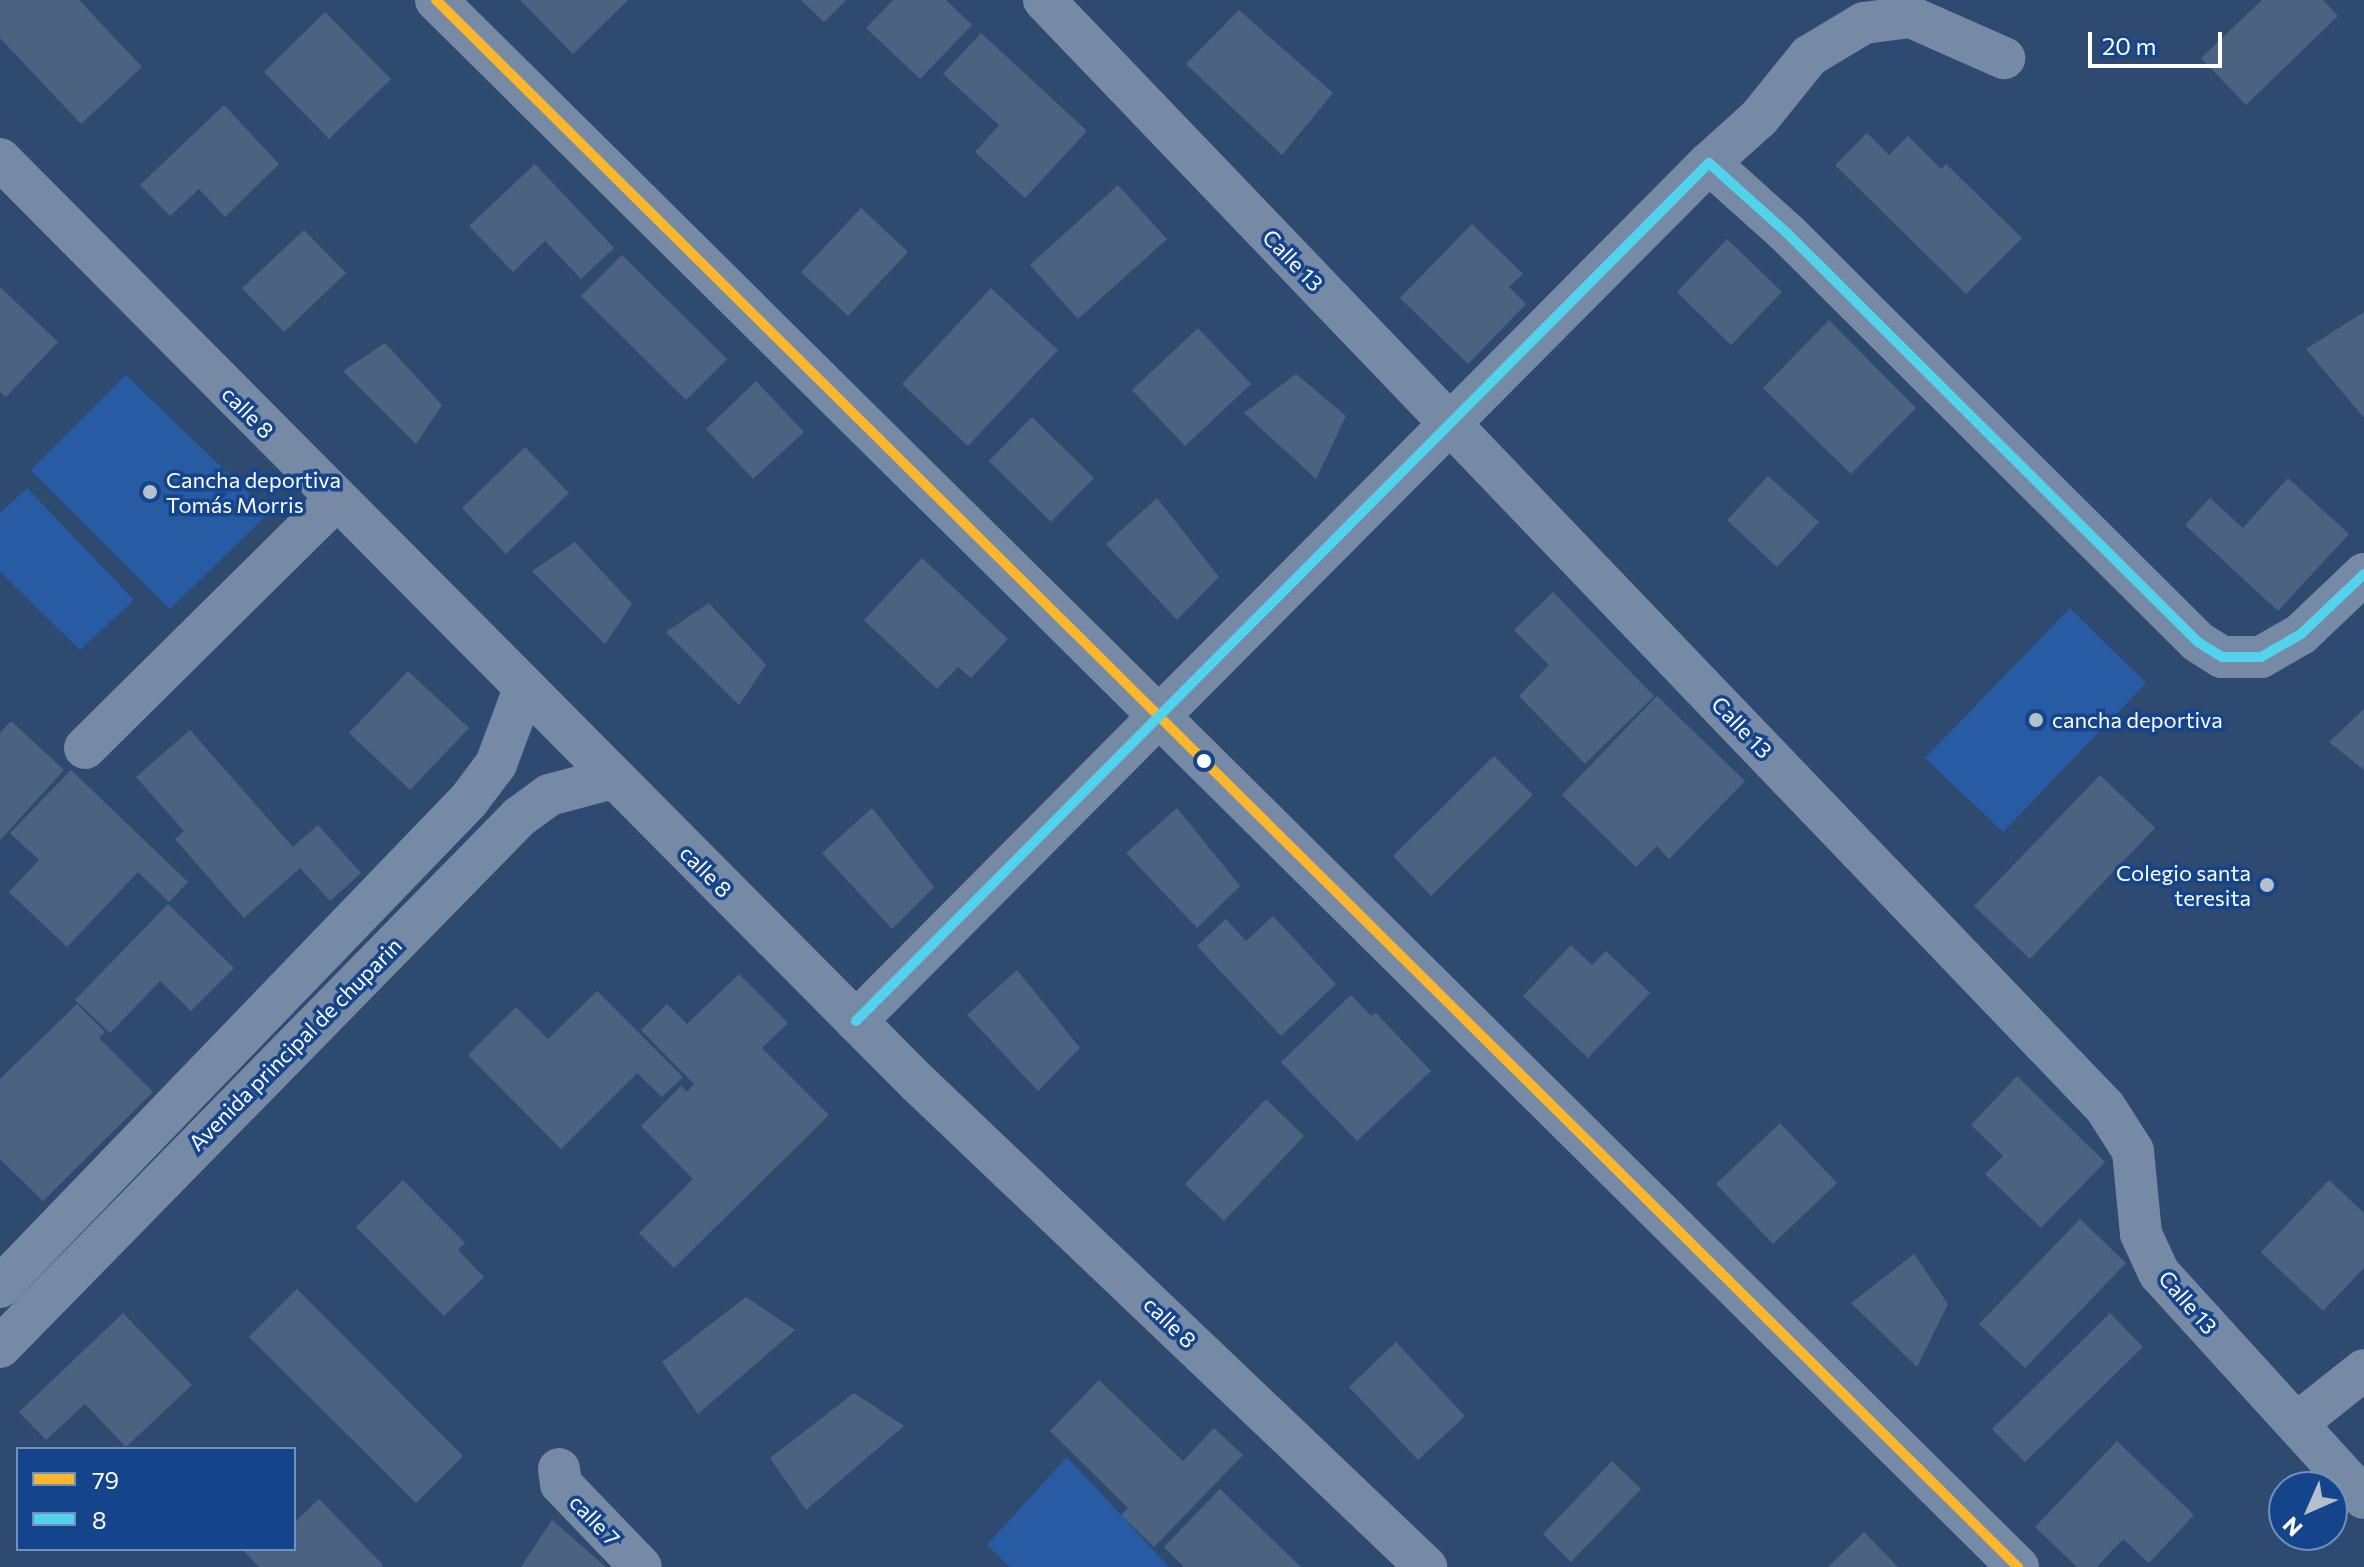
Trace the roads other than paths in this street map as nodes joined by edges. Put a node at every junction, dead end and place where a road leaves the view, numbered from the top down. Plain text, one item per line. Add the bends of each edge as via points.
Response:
1 (436, 0) edge
2 (1044, 0) edge
3 (2004, 58) dead end
4 (0, 159) edge
5 (1709, 163) junction
6 (1452, 425) junction
7 (336, 500) junction
8 (2364, 574) edge
9 (524, 689) junction
10 (1158, 720) junction
11 (85, 748) dead end
12 (613, 778) junction
13 (856, 1021) junction
14 (0, 1287) edge
15 (0, 1347) edge
16 (2364, 1370) edge
17 (2297, 1423) junction
18 (559, 1469) dead end
19 (2364, 1498) edge
20 (2000, 1561) edge
21 (641, 1567) edge
22 (1426, 1567) edge

1 - 10 street
2 - 6 street, Calle 13
3 - 5 street via 1911,17 1864,23 1809,56 1759,118
4 - 7 street, calle 8
5 - 6 street
5 - 8 street via 1788,234 2198,642 2222,657 2261,657 2287,642
6 - 10 street
6 - 17 street, Calle 13 via 2105,1107 2133,1151 2141,1234 2159,1273
7 - 9 street, calle 8
7 - 11 street
9 - 12 street, calle 8
9 - 14 street, Avenida principal de chuparin via 496,764 469,800
10 - 13 street
10 - 20 street
12 - 13 street, calle 8
12 - 15 street, Avenida principal de chuparin via 549,795 519,817
13 - 22 street, calle 8
16 - 17 street
17 - 19 street, Calle 13
18 - 21 street, calle 7 via 561,1484

